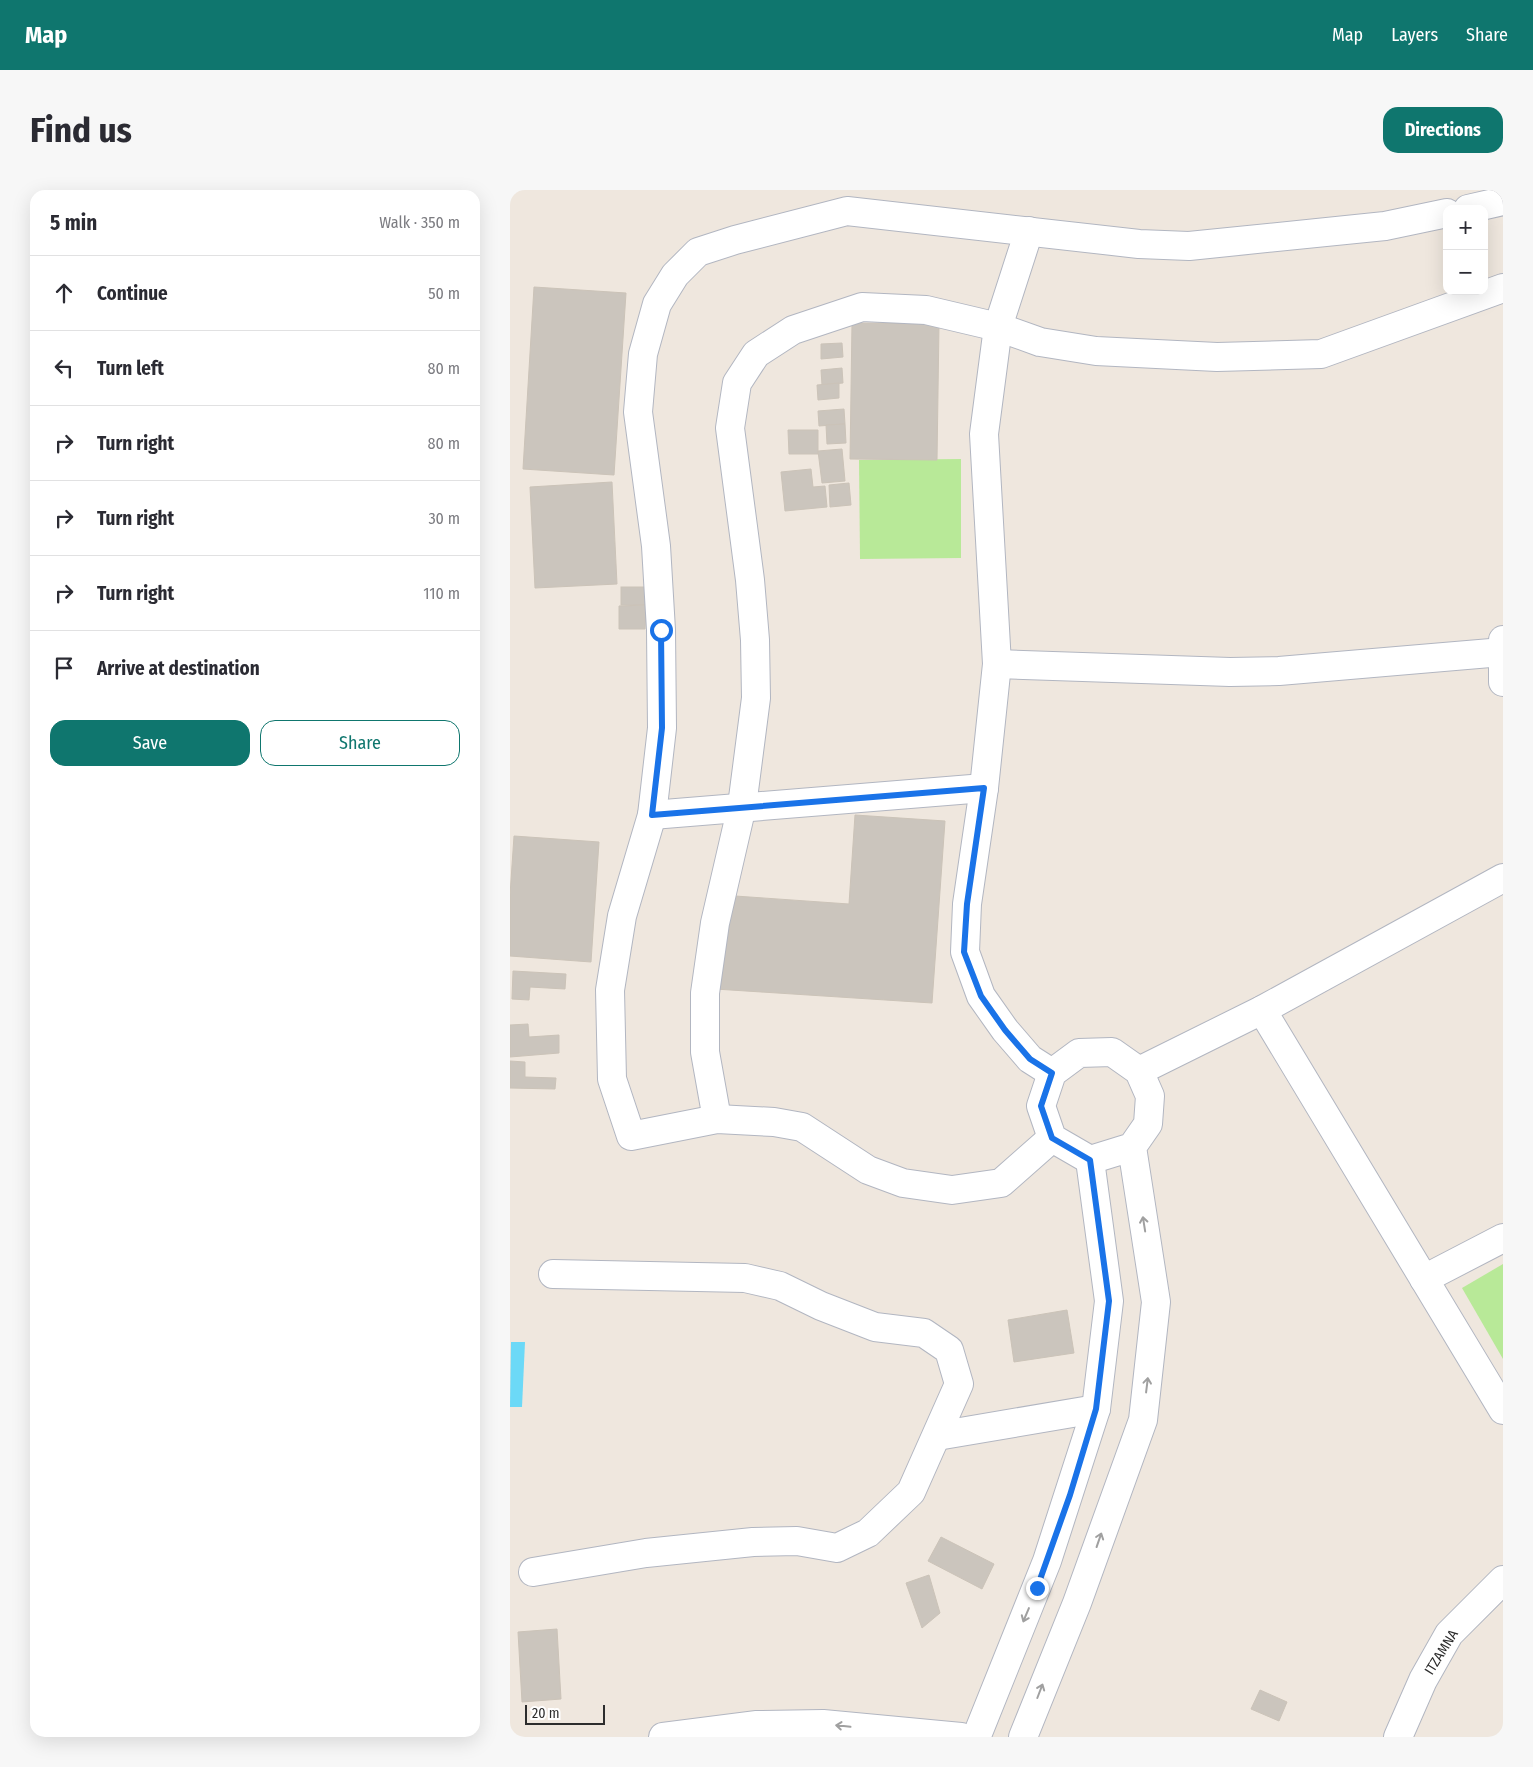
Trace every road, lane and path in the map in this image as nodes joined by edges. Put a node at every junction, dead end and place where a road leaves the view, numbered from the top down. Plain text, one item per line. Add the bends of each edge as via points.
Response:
1 (1503, 202) edge
2 (1488, 205) edge
3 (1443, 214) edge
4 (1029, 231) junction
5 (1503, 288) edge
6 (998, 328) junction
7 (1503, 648) edge
8 (997, 664) junction
9 (1503, 682) edge
10 (984, 788) junction
11 (742, 806) junction
12 (652, 815) junction
13 (1503, 878) edge
14 (1262, 1010) junction
15 (1139, 1070) junction
16 (1052, 1073) junction
17 (717, 1119) junction
18 (1052, 1138) junction
19 (1132, 1147) junction
20 (1090, 1160) junction
21 (1503, 1238) edge
22 (553, 1274) dead end
23 (1424, 1279) junction
24 (1096, 1409) junction
25 (1503, 1410) edge
26 (937, 1436) junction
27 (1047, 1561) junction
28 (533, 1572) dead end
29 (1086, 1576) junction
30 (1503, 1580) edge
31 (970, 1736) edge
32 (663, 1737) edge
33 (1008, 1737) edge
34 (1023, 1737) edge
35 (1398, 1737) edge

1 - 2 street
3 - 4 street via 1385,226 1189,246 1139,244
4 - 6 street
4 - 12 street via 847,211 698,252 675,275 657,304 643,354 638,412 656,546 661,630 662,728
5 - 6 street via 1321,354 1217,357 1096,351 1040,342
6 - 8 street via 984,434
6 - 11 street via 926,310 862,308 793,330 756,354 737,383 730,428 755,640 756,698
7 - 8 street via 1280,671
7 - 9 street
8 - 10 street
10 - 11 street
10 - 16 street via 967,904 964,952 981,996 1005,1030 1030,1059
11 - 12 street
11 - 17 street via 715,923 706,993 706,1052
12 - 17 street via 622,916 612,980 612,1079 631,1136
13 - 14 street
14 - 15 street
14 - 23 street
15 - 16 street via 1112,1052 1079,1053
15 - 19 street via 1150,1096 1148,1124
16 - 18 street via 1041,1106
17 - 18 street via 802,1127 868,1170 904,1182 952,1190 1001,1183
18 - 20 street
19 - 20 street
29 -> 19 street via 1143,1420 1156,1302
20 - 24 street via 1109,1301
21 - 23 street
22 - 26 street via 745,1278 780,1286 875,1327 924,1333 949,1350 959,1384
23 - 25 street
24 - 26 street
24 - 27 street
26 - 28 street via 911,1492 868,1533 837,1548 797,1541 753,1542 646,1553
27 - 29 street
27 -> 31 street
34 -> 29 street
30 - 35 street, ITZAMNA via 1449,1634 1423,1680
31 -> 32 street via 823,1724 757,1725
31 - 33 street via 990,1731

